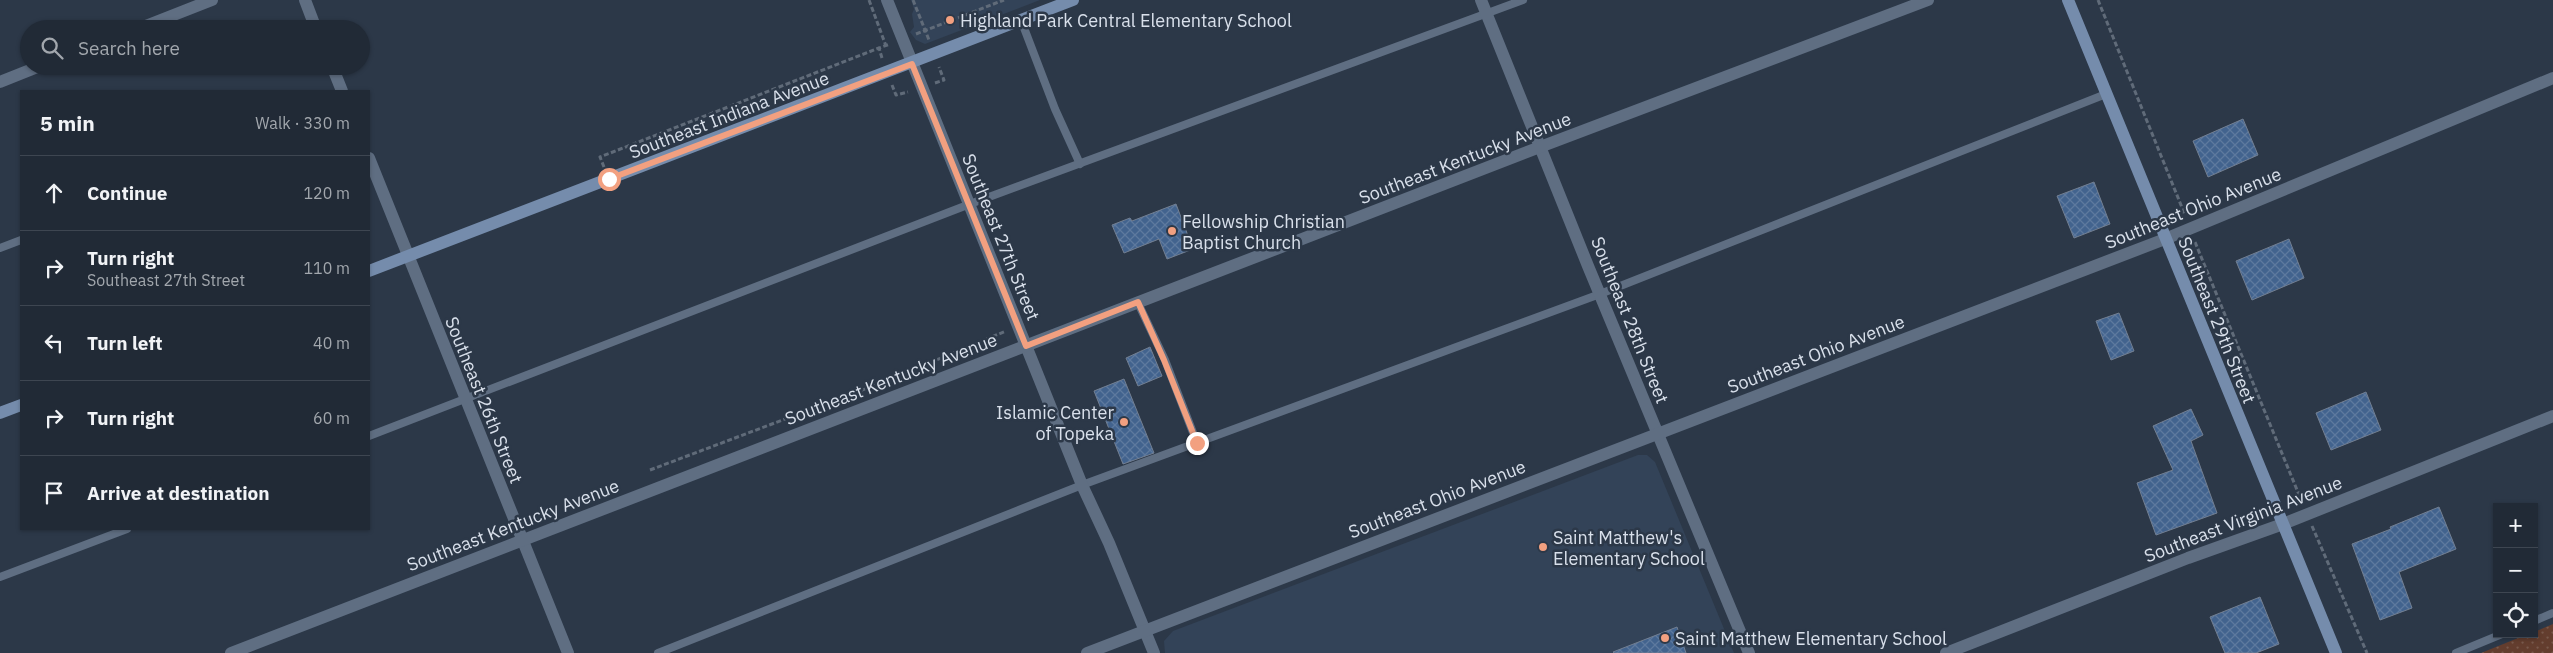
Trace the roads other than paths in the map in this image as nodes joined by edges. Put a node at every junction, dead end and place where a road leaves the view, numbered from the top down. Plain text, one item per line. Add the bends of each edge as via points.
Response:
1 (212, 0) edge
2 (305, 0) edge
3 (887, 0) edge
4 (1073, 0) edge
5 (1481, 0) edge
6 (1523, 0) edge
7 (1928, 0) edge
8 (2068, 0) edge
9 (1486, 12) junction
10 (161, 20) edge
11 (313, 20) edge
12 (1021, 20) junction
13 (912, 64) junction
14 (20, 74) edge
15 (336, 75) edge
16 (2553, 78) edge
17 (0, 82) edge
18 (342, 90) edge
19 (2106, 94) junction
20 (1540, 147) junction
21 (370, 161) edge
22 (1080, 164) junction
23 (970, 204) junction
24 (2165, 239) junction
25 (20, 240) edge
26 (0, 248) edge
27 (408, 256) junction
28 (370, 271) edge
29 (1600, 294) junction
30 (1138, 302) junction
31 (1026, 346) junction
32 (464, 400) junction
33 (20, 405) edge
34 (0, 413) edge
35 (2553, 416) edge
36 (1657, 432) junction
37 (370, 436) edge
38 (1197, 443) junction
39 (1082, 485) junction
40 (2283, 524) junction
41 (124, 530) edge
42 (522, 540) junction
43 (0, 577) edge
44 (2553, 613) edge
45 (2538, 619) edge
46 (1145, 631) junction
47 (2493, 638) edge
48 (232, 653) edge
49 (568, 653) edge
50 (658, 653) edge
51 (1087, 653) edge
52 (1154, 653) edge
53 (1749, 653) edge
54 (1946, 653) edge
55 (2336, 653) edge
56 (2456, 653) edge

1 - 10 street
2 - 11 street
3 - 13 street, Southeast 27th Street
4 - 12 street, Southeast Indiana Avenue
5 - 9 street, Southeast 28th Street
6 - 9 lane
7 - 20 street, Southeast Kentucky Avenue
8 - 19 street, Southeast 29th Street
9 - 20 street, Southeast 28th Street
9 - 22 lane
12 - 13 street, Southeast Indiana Avenue
12 - 22 lane via 1055,110
13 - 23 street, Southeast 27th Street
13 - 27 street, Southeast Indiana Avenue
14 - 17 street
15 - 18 street
16 - 24 street, Southeast Ohio Avenue
19 - 24 street, Southeast 29th Street
19 - 29 lane
20 - 29 street, Southeast 28th Street
20 - 30 street, Southeast Kentucky Avenue
21 - 27 street, Southeast 26th Street
22 - 23 lane
23 - 31 street, Southeast 27th Street
23 - 32 lane
24 - 36 street, Southeast Ohio Avenue
24 - 40 street, Southeast 29th Street
25 - 26 lane
27 - 28 street, Southeast Indiana Avenue
27 - 32 street, Southeast 26th Street
29 - 36 street, Southeast 28th Street
29 - 38 lane
30 - 31 street, Southeast Kentucky Avenue
30 - 38 lane
31 - 39 street, Southeast 27th Street
31 - 42 street, Southeast Kentucky Avenue
32 - 37 lane
32 - 42 street, Southeast 26th Street
33 - 34 street
35 - 40 street, Southeast Virginia Avenue
36 - 46 street, Southeast Ohio Avenue
36 - 53 street, Southeast 28th Street
38 - 39 lane
39 - 46 street, Southeast 27th Street
39 - 50 lane
40 - 54 street, Southeast Virginia Avenue
40 - 55 street, Southeast 29th Street
41 - 43 lane
42 - 48 street, Southeast Kentucky Avenue
42 - 49 street, Southeast 26th Street
44 - 45 lane
46 - 51 street, Southeast Ohio Avenue
46 - 52 street, Southeast 27th Street
47 - 56 lane

